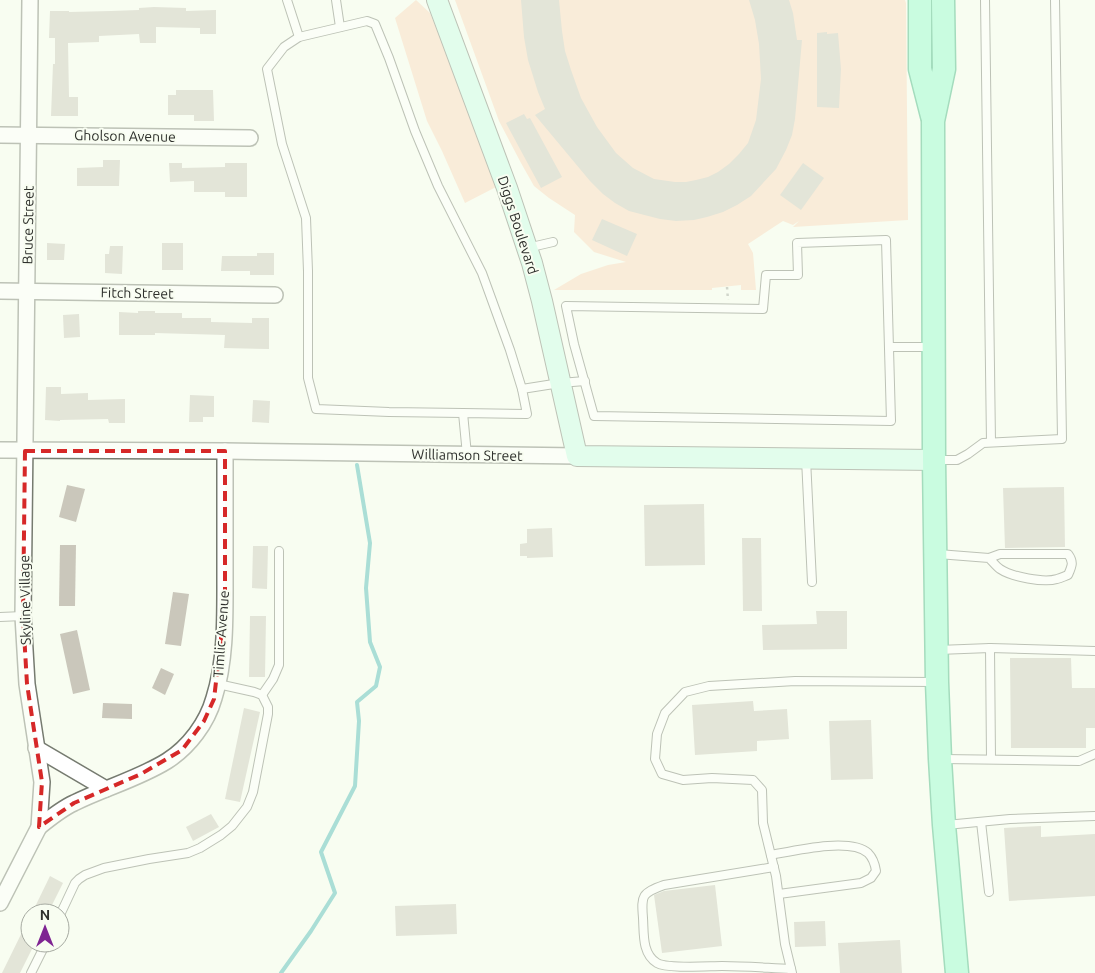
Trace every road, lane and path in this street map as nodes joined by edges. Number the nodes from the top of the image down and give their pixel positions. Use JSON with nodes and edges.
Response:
{"nodes":[{"id":1,"x":30,"y":0,"type":"edge"},
{"id":2,"x":287,"y":0,"type":"edge"},
{"id":3,"x":336,"y":0,"type":"edge"},
{"id":4,"x":437,"y":0,"type":"edge"},
{"id":5,"x":920,"y":0,"type":"edge"},
{"id":6,"x":943,"y":0,"type":"edge"},
{"id":7,"x":985,"y":0,"type":"edge"},
{"id":8,"x":1055,"y":0,"type":"edge"},
{"id":9,"x":340,"y":27,"type":"junction"},
{"id":10,"x":299,"y":36,"type":"junction"},
{"id":11,"x":934,"y":121,"type":"junction"},
{"id":12,"x":0,"y":135,"type":"edge"},
{"id":13,"x":29,"y":135,"type":"junction"},
{"id":14,"x":250,"y":138,"type":"dead end"},
{"id":15,"x":553,"y":242,"type":"dead end"},
{"id":16,"x":527,"y":248,"type":"junction"},
{"id":17,"x":0,"y":291,"type":"edge"},
{"id":18,"x":27,"y":292,"type":"junction"},
{"id":19,"x":275,"y":294,"type":"dead end"},
{"id":20,"x":889,"y":347,"type":"junction"},
{"id":21,"x":934,"y":347,"type":"junction"},
{"id":22,"x":584,"y":381,"type":"junction"},
{"id":23,"x":560,"y":383,"type":"junction"},
{"id":24,"x":522,"y":389,"type":"junction"},
{"id":25,"x":463,"y":413,"type":"junction"},
{"id":26,"x":991,"y":442,"type":"junction"},
{"id":27,"x":0,"y":450,"type":"edge"},
{"id":28,"x":25,"y":451,"type":"junction"},
{"id":29,"x":226,"y":452,"type":"junction"},
{"id":30,"x":467,"y":454,"type":"junction"},
{"id":31,"x":577,"y":456,"type":"junction"},
{"id":32,"x":806,"y":459,"type":"junction"},
{"id":33,"x":934,"y":460,"type":"junction"},
{"id":34,"x":279,"y":551,"type":"dead end"},
{"id":35,"x":936,"y":554,"type":"junction"},
{"id":36,"x":989,"y":558,"type":"junction"},
{"id":37,"x":812,"y":582,"type":"dead end"},
{"id":38,"x":0,"y":616,"type":"edge"},
{"id":39,"x":23,"y":616,"type":"junction"},
{"id":40,"x":990,"y":648,"type":"junction"},
{"id":41,"x":936,"y":650,"type":"junction"},
{"id":42,"x":1095,"y":651,"type":"edge"},
{"id":43,"x":937,"y":682,"type":"junction"},
{"id":44,"x":218,"y":684,"type":"junction"},
{"id":45,"x":262,"y":695,"type":"junction"},
{"id":46,"x":36,"y":748,"type":"junction"},
{"id":47,"x":1095,"y":754,"type":"edge"},
{"id":48,"x":940,"y":759,"type":"junction"},
{"id":49,"x":991,"y":759,"type":"junction"},
{"id":50,"x":106,"y":789,"type":"junction"},
{"id":51,"x":1095,"y":816,"type":"edge"},
{"id":52,"x":981,"y":822,"type":"junction"},
{"id":53,"x":944,"y":825,"type":"junction"},
{"id":54,"x":39,"y":827,"type":"junction"},
{"id":55,"x":771,"y":855,"type":"junction"},
{"id":56,"x":774,"y":867,"type":"junction"},
{"id":57,"x":989,"y":892,"type":"dead end"},
{"id":58,"x":779,"y":894,"type":"junction"},
{"id":59,"x":0,"y":903,"type":"edge"},
{"id":60,"x":66,"y":903,"type":"edge"},
{"id":61,"x":41,"y":953,"type":"edge"},
{"id":62,"x":791,"y":971,"type":"edge"},
{"id":63,"x":31,"y":973,"type":"edge"},
{"id":64,"x":957,"y":973,"type":"edge"}],
"edges":[{"from":1,"to":13,"type":"street","name":"Bruce Street"},
{"from":2,"to":10,"type":"lane"},
{"from":3,"to":9,"type":"lane"},
{"from":4,"to":16,"type":"street","name":"Diggs Boulevard"},
{"from":5,"to":11,"type":"main road"},
{"from":6,"to":11,"type":"main road"},
{"from":7,"to":26,"type":"lane"},
{"from":8,"to":26,"type":"lane"},
{"from":9,"to":10,"type":"lane"},
{"from":9,"to":24,"type":"lane"},
{"from":10,"to":25,"type":"lane"},
{"from":11,"to":21,"type":"main road"},
{"from":12,"to":13,"type":"street","name":"Gholson Avenue"},
{"from":13,"to":14,"type":"street","name":"Gholson Avenue"},
{"from":13,"to":18,"type":"street","name":"Bruce Street"},
{"from":15,"to":16,"type":"lane"},
{"from":16,"to":23,"type":"street","name":"Diggs Boulevard"},
{"from":17,"to":18,"type":"street","name":"Fitch Street"},
{"from":18,"to":19,"type":"street","name":"Fitch Street"},
{"from":18,"to":28,"type":"street","name":"Bruce Street"},
{"from":20,"to":21,"type":"lane"},
{"from":20,"to":22,"type":"lane"},
{"from":20,"to":22,"type":"lane"},
{"from":21,"to":33,"type":"main road"},
{"from":22,"to":23,"type":"lane"},
{"from":23,"to":24,"type":"lane"},
{"from":23,"to":31,"type":"street","name":"Diggs Boulevard"},
{"from":24,"to":25,"type":"lane"},
{"from":25,"to":30,"type":"lane"},
{"from":26,"to":33,"type":"lane"},
{"from":27,"to":28,"type":"street","name":"Williamson Street"},
{"from":28,"to":29,"type":"street","name":"Williamson Street"},
{"from":28,"to":39,"type":"street","name":"Skyline Village"},
{"from":29,"to":30,"type":"street","name":"Williamson Street"},
{"from":29,"to":44,"type":"street","name":"Timlic Avenue"},
{"from":30,"to":31,"type":"street","name":"Williamson Street"},
{"from":31,"to":32,"type":"street","name":"Williamson Street"},
{"from":32,"to":33,"type":"street","name":"Williamson Street"},
{"from":32,"to":37,"type":"lane"},
{"from":33,"to":35,"type":"main road"},
{"from":34,"to":45,"type":"lane"},
{"from":35,"to":36,"type":"lane"},
{"from":35,"to":41,"type":"main road"},
{"from":36,"to":36,"type":"lane"},
{"from":38,"to":39,"type":"lane"},
{"from":39,"to":46,"type":"street","name":"Skyline Village"},
{"from":40,"to":41,"type":"lane"},
{"from":40,"to":42,"type":"lane"},
{"from":40,"to":49,"type":"lane"},
{"from":41,"to":43,"type":"main road"},
{"from":43,"to":48,"type":"main road"},
{"from":43,"to":55,"type":"lane"},
{"from":44,"to":45,"type":"lane"},
{"from":44,"to":50,"type":"street","name":"Timlic Avenue"},
{"from":45,"to":60,"type":"lane"},
{"from":46,"to":50,"type":"street"},
{"from":46,"to":54,"type":"street","name":"Timlic Avenue"},
{"from":47,"to":49,"type":"lane"},
{"from":48,"to":49,"type":"lane"},
{"from":48,"to":53,"type":"main road"},
{"from":50,"to":54,"type":"street","name":"Timlic Avenue"},
{"from":51,"to":52,"type":"lane"},
{"from":52,"to":53,"type":"lane"},
{"from":52,"to":57,"type":"lane"},
{"from":53,"to":64,"type":"main road"},
{"from":54,"to":59,"type":"street","name":"Timlic Avenue"},
{"from":55,"to":56,"type":"lane"},
{"from":55,"to":58,"type":"lane"},
{"from":56,"to":58,"type":"lane"},
{"from":56,"to":62,"type":"lane"},
{"from":58,"to":62,"type":"lane"},
{"from":61,"to":63,"type":"lane"}]}
